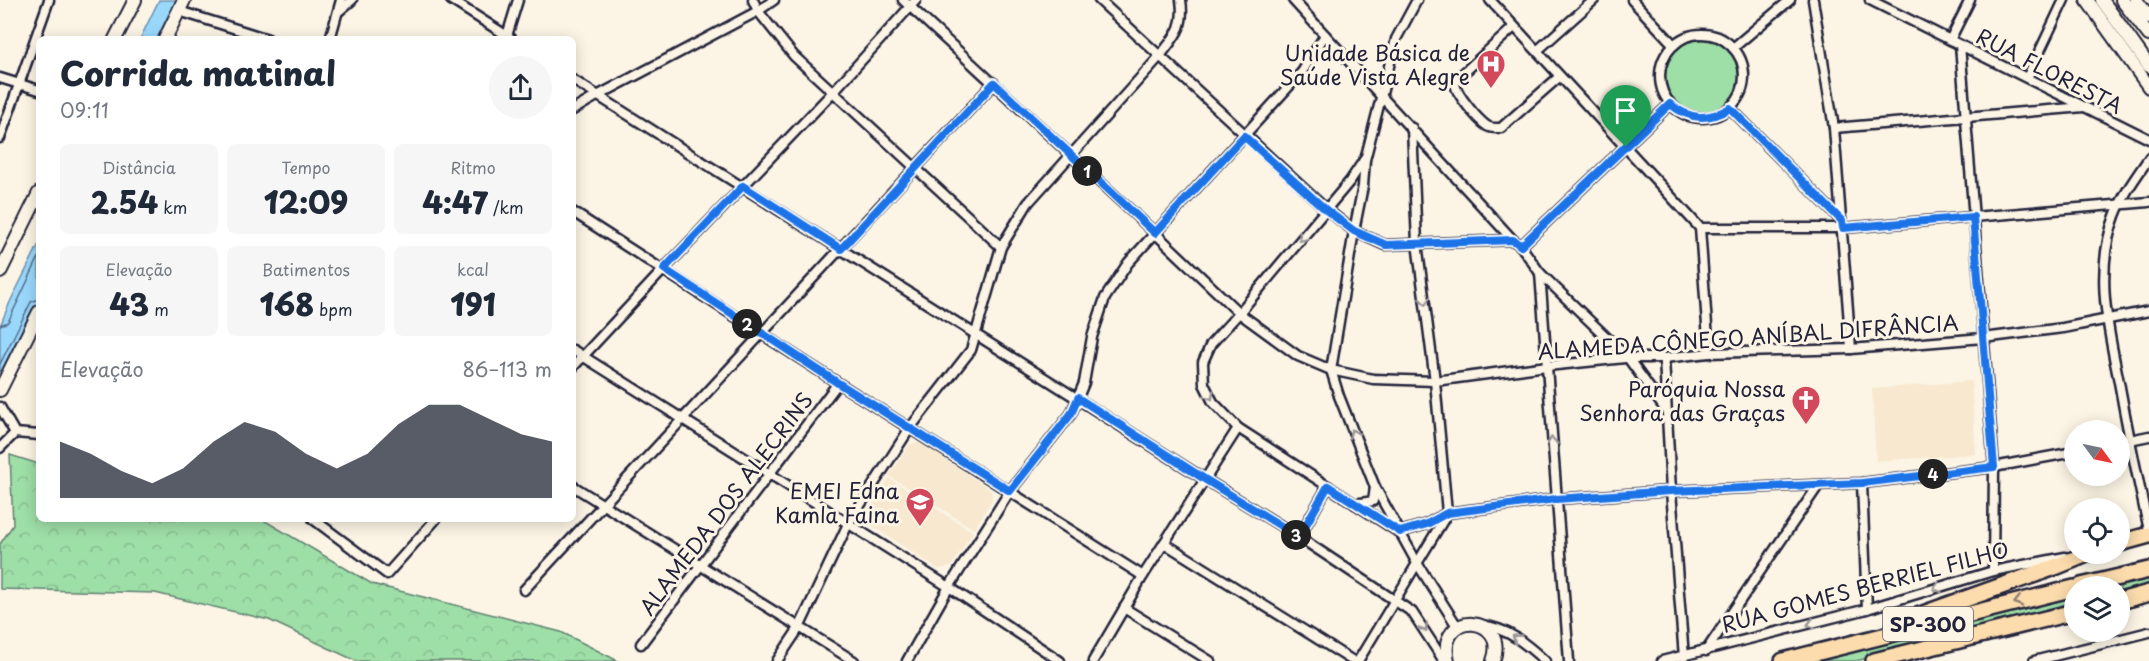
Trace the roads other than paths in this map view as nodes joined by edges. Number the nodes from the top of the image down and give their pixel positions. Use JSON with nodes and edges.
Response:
{"nodes":[{"id":1,"x":49,"y":0,"type":"edge"},
{"id":2,"x":135,"y":0,"type":"edge"},
{"id":3,"x":341,"y":0,"type":"edge"},
{"id":4,"x":352,"y":0,"type":"edge"},
{"id":5,"x":451,"y":0,"type":"edge"},
{"id":6,"x":528,"y":0,"type":"edge"},
{"id":7,"x":753,"y":0,"type":"edge"},
{"id":8,"x":774,"y":0,"type":"edge"},
{"id":9,"x":903,"y":0,"type":"edge"},
{"id":10,"x":916,"y":0,"type":"edge"},
{"id":11,"x":1099,"y":0,"type":"edge"},
{"id":12,"x":1181,"y":0,"type":"edge"},
{"id":13,"x":1293,"y":0,"type":"edge"},
{"id":14,"x":1417,"y":0,"type":"edge"},
{"id":15,"x":1490,"y":0,"type":"edge"},
{"id":16,"x":1594,"y":0,"type":"edge"},
{"id":17,"x":1632,"y":0,"type":"edge"},
{"id":18,"x":1790,"y":0,"type":"edge"},
{"id":19,"x":1813,"y":0,"type":"edge"},
{"id":20,"x":1870,"y":0,"type":"edge"},
{"id":21,"x":1970,"y":0,"type":"edge"},
{"id":22,"x":2064,"y":0,"type":"edge"},
{"id":23,"x":2087,"y":0,"type":"edge"},
{"id":24,"x":2102,"y":0,"type":"edge"},
{"id":25,"x":2122,"y":0,"type":"edge"},
{"id":26,"x":2136,"y":0,"type":"edge"},
{"id":27,"x":518,"y":3,"type":"edge"},
{"id":28,"x":182,"y":5,"type":"edge"},
{"id":29,"x":909,"y":7,"type":"junction"},
{"id":30,"x":338,"y":11,"type":"junction"},
{"id":31,"x":758,"y":11,"type":"junction"},
{"id":32,"x":2149,"y":17,"type":"edge"},
{"id":33,"x":2103,"y":21,"type":"junction"},
{"id":34,"x":1514,"y":27,"type":"junction"},
{"id":35,"x":2149,"y":35,"type":"edge"},
{"id":36,"x":37,"y":36,"type":"edge"},
{"id":37,"x":117,"y":36,"type":"edge"},
{"id":38,"x":166,"y":36,"type":"edge"},
{"id":39,"x":260,"y":36,"type":"edge"},
{"id":40,"x":331,"y":36,"type":"edge"},
{"id":41,"x":506,"y":36,"type":"edge"},
{"id":42,"x":510,"y":36,"type":"edge"},
{"id":43,"x":1325,"y":36,"type":"junction"},
{"id":44,"x":36,"y":38,"type":"edge"},
{"id":45,"x":1950,"y":40,"type":"junction"},
{"id":46,"x":2131,"y":40,"type":"junction"},
{"id":47,"x":1674,"y":45,"type":"junction"},
{"id":48,"x":1960,"y":45,"type":"junction"},
{"id":49,"x":1733,"y":48,"type":"junction"},
{"id":50,"x":1538,"y":50,"type":"junction"},
{"id":51,"x":1160,"y":56,"type":"junction"},
{"id":52,"x":2149,"y":66,"type":"edge"},
{"id":53,"x":1559,"y":77,"type":"junction"},
{"id":54,"x":0,"y":78,"type":"edge"},
{"id":55,"x":2027,"y":78,"type":"junction"},
{"id":56,"x":576,"y":82,"type":"edge"},
{"id":57,"x":994,"y":83,"type":"junction"},
{"id":58,"x":20,"y":84,"type":"junction"},
{"id":59,"x":2149,"y":87,"type":"edge"},
{"id":60,"x":36,"y":89,"type":"edge"},
{"id":61,"x":832,"y":93,"type":"junction"},
{"id":62,"x":1381,"y":95,"type":"junction"},
{"id":63,"x":597,"y":96,"type":"junction"},
{"id":64,"x":1670,"y":104,"type":"junction"},
{"id":65,"x":2085,"y":107,"type":"junction"},
{"id":66,"x":576,"y":108,"type":"edge"},
{"id":67,"x":1730,"y":108,"type":"junction"},
{"id":68,"x":1965,"y":117,"type":"junction"},
{"id":69,"x":1412,"y":128,"type":"junction"},
{"id":70,"x":1834,"y":128,"type":"junction"},
{"id":71,"x":1244,"y":136,"type":"junction"},
{"id":72,"x":0,"y":138,"type":"edge"},
{"id":73,"x":2149,"y":140,"type":"edge"},
{"id":74,"x":1626,"y":147,"type":"junction"},
{"id":75,"x":1070,"y":155,"type":"junction"},
{"id":76,"x":2149,"y":158,"type":"edge"},
{"id":77,"x":1365,"y":160,"type":"junction"},
{"id":78,"x":915,"y":169,"type":"junction"},
{"id":79,"x":1350,"y":180,"type":"junction"},
{"id":80,"x":743,"y":186,"type":"junction"},
{"id":81,"x":1363,"y":186,"type":"junction"},
{"id":82,"x":36,"y":198,"type":"edge"},
{"id":83,"x":2149,"y":202,"type":"edge"},
{"id":84,"x":2120,"y":204,"type":"junction"},
{"id":85,"x":1326,"y":210,"type":"junction"},
{"id":86,"x":576,"y":214,"type":"edge"},
{"id":87,"x":1973,"y":217,"type":"junction"},
{"id":88,"x":1842,"y":224,"type":"junction"},
{"id":89,"x":1700,"y":228,"type":"junction"},
{"id":90,"x":1354,"y":231,"type":"junction"},
{"id":91,"x":1155,"y":233,"type":"junction"},
{"id":92,"x":1418,"y":243,"type":"junction"},
{"id":93,"x":1517,"y":243,"type":"junction"},
{"id":94,"x":1001,"y":247,"type":"junction"},
{"id":95,"x":841,"y":249,"type":"junction"},
{"id":96,"x":4,"y":251,"type":"edge"},
{"id":97,"x":664,"y":269,"type":"junction"},
{"id":98,"x":0,"y":272,"type":"edge"},
{"id":99,"x":1540,"y":273,"type":"junction"},
{"id":100,"x":2149,"y":310,"type":"edge"},
{"id":101,"x":1239,"y":313,"type":"junction"},
{"id":102,"x":2107,"y":319,"type":"junction"},
{"id":103,"x":35,"y":329,"type":"edge"},
{"id":104,"x":762,"y":333,"type":"junction"},
{"id":105,"x":976,"y":334,"type":"junction"},
{"id":106,"x":1983,"y":338,"type":"junction"},
{"id":107,"x":1851,"y":349,"type":"junction"},
{"id":108,"x":576,"y":352,"type":"edge"},
{"id":109,"x":1709,"y":353,"type":"junction"},
{"id":110,"x":583,"y":357,"type":"junction"},
{"id":111,"x":1628,"y":358,"type":"junction"},
{"id":112,"x":1664,"y":358,"type":"junction"},
{"id":113,"x":576,"y":364,"type":"edge"},
{"id":114,"x":1547,"y":366,"type":"junction"},
{"id":115,"x":1331,"y":370,"type":"junction"},
{"id":116,"x":1435,"y":381,"type":"junction"},
{"id":117,"x":838,"y":383,"type":"junction"},
{"id":118,"x":0,"y":390,"type":"edge"},
{"id":119,"x":1078,"y":398,"type":"junction"},
{"id":120,"x":0,"y":407,"type":"edge"},
{"id":121,"x":1667,"y":412,"type":"junction"},
{"id":122,"x":684,"y":419,"type":"junction"},
{"id":123,"x":2125,"y":420,"type":"edge"},
{"id":124,"x":910,"y":428,"type":"junction"},
{"id":125,"x":1238,"y":428,"type":"junction"},
{"id":126,"x":15,"y":433,"type":"junction"},
{"id":127,"x":36,"y":435,"type":"edge"},
{"id":128,"x":2149,"y":436,"type":"edge"},
{"id":129,"x":2130,"y":440,"type":"edge"},
{"id":130,"x":2130,"y":444,"type":"edge"},
{"id":131,"x":0,"y":448,"type":"edge"},
{"id":132,"x":2064,"y":454,"type":"edge"},
{"id":133,"x":1994,"y":467,"type":"junction"},
{"id":134,"x":769,"y":473,"type":"junction"},
{"id":135,"x":1206,"y":480,"type":"junction"},
{"id":136,"x":1862,"y":483,"type":"junction"},
{"id":137,"x":1328,"y":486,"type":"junction"},
{"id":138,"x":1818,"y":486,"type":"junction"},
{"id":139,"x":1375,"y":487,"type":"junction"},
{"id":140,"x":576,"y":488,"type":"edge"},
{"id":141,"x":1010,"y":491,"type":"junction"},
{"id":142,"x":1671,"y":491,"type":"junction"},
{"id":143,"x":1556,"y":499,"type":"junction"},
{"id":144,"x":603,"y":504,"type":"junction"},
{"id":145,"x":1355,"y":504,"type":"junction"},
{"id":146,"x":1447,"y":513,"type":"junction"},
{"id":147,"x":317,"y":522,"type":"edge"},
{"id":148,"x":433,"y":522,"type":"edge"},
{"id":149,"x":848,"y":524,"type":"junction"},
{"id":150,"x":2149,"y":530,"type":"edge"},
{"id":151,"x":1400,"y":532,"type":"junction"},
{"id":152,"x":2149,"y":535,"type":"edge"},
{"id":153,"x":1299,"y":537,"type":"junction"},
{"id":154,"x":2130,"y":540,"type":"edge"},
{"id":155,"x":1164,"y":543,"type":"junction"},
{"id":156,"x":2064,"y":557,"type":"edge"},
{"id":157,"x":1417,"y":563,"type":"junction"},
{"id":158,"x":2064,"y":563,"type":"edge"},
{"id":159,"x":700,"y":566,"type":"junction"},
{"id":160,"x":2149,"y":570,"type":"edge"},
{"id":161,"x":1993,"y":571,"type":"junction"},
{"id":162,"x":1143,"y":576,"type":"junction"},
{"id":163,"x":2124,"y":576,"type":"edge"},
{"id":164,"x":949,"y":586,"type":"junction"},
{"id":165,"x":524,"y":590,"type":"dead end"},
{"id":166,"x":2064,"y":591,"type":"edge"},
{"id":167,"x":2149,"y":593,"type":"edge"},
{"id":168,"x":2130,"y":600,"type":"edge"},
{"id":169,"x":1395,"y":601,"type":"junction"},
{"id":170,"x":2149,"y":601,"type":"edge"},
{"id":171,"x":2130,"y":602,"type":"edge"},
{"id":172,"x":1124,"y":608,"type":"junction"},
{"id":173,"x":1867,"y":609,"type":"junction"},
{"id":174,"x":2064,"y":614,"type":"edge"},
{"id":175,"x":1481,"y":625,"type":"junction"},
{"id":176,"x":1457,"y":626,"type":"junction"},
{"id":177,"x":799,"y":628,"type":"junction"},
{"id":178,"x":2149,"y":632,"type":"edge"},
{"id":179,"x":1870,"y":640,"type":"junction"},
{"id":180,"x":641,"y":644,"type":"dead end"},
{"id":181,"x":1706,"y":651,"type":"junction"},
{"id":182,"x":1683,"y":657,"type":"junction"},
{"id":183,"x":777,"y":661,"type":"edge"},
{"id":184,"x":854,"y":661,"type":"edge"},
{"id":185,"x":907,"y":661,"type":"edge"},
{"id":186,"x":1060,"y":661,"type":"edge"},
{"id":187,"x":1093,"y":661,"type":"edge"},
{"id":188,"x":1210,"y":661,"type":"edge"},
{"id":189,"x":1353,"y":661,"type":"edge"},
{"id":190,"x":1358,"y":661,"type":"edge"},
{"id":191,"x":1446,"y":661,"type":"edge"},
{"id":192,"x":1493,"y":661,"type":"edge"},
{"id":193,"x":1545,"y":661,"type":"edge"},
{"id":194,"x":1569,"y":661,"type":"edge"},
{"id":195,"x":1662,"y":661,"type":"edge"},
{"id":196,"x":1783,"y":661,"type":"edge"},
{"id":197,"x":1874,"y":661,"type":"edge"},
{"id":198,"x":2034,"y":661,"type":"edge"}],
"edges":[{"from":1,"to":36,"type":"street"},
{"from":2,"to":37,"type":"main road"},
{"from":3,"to":30,"type":"street"},
{"from":4,"to":30,"type":"street"},
{"from":5,"to":41,"type":"street"},
{"from":6,"to":27,"type":"street"},
{"from":7,"to":31,"type":"street"},
{"from":8,"to":31,"type":"street"},
{"from":9,"to":29,"type":"street","name":"ALAMEDA CÔNEGO ANÍBAL DIFRÂNCIA"},
{"from":10,"to":29,"type":"street"},
{"from":11,"to":51,"type":"street"},
{"from":12,"to":51,"type":"street"},
{"from":13,"to":43,"type":"street"},
{"from":14,"to":62,"type":"street"},
{"from":15,"to":34,"type":"street"},
{"from":16,"to":50,"type":"street"},
{"from":17,"to":47,"type":"street"},
{"from":18,"to":49,"type":"street"},
{"from":19,"to":70,"type":"street"},
{"from":20,"to":45,"type":"street","name":"RUA FLORESTA"},
{"from":21,"to":45,"type":"street"},
{"from":22,"to":55,"type":"street"},
{"from":23,"to":33,"type":"main road"},
{"from":24,"to":46,"type":"main road"},
{"from":25,"to":35,"type":"main road"},
{"from":26,"to":32,"type":"main road"},
{"from":27,"to":42,"type":"street"},
{"from":28,"to":38,"type":"main road"},
{"from":28,"to":39,"type":"street"},
{"from":29,"to":57,"type":"street","name":"ALAMEDA CÔNEGO ANÍBAL DIFRÂNCIA"},
{"from":29,"to":61,"type":"street"},
{"from":30,"to":40,"type":"street"},
{"from":31,"to":61,"type":"street"},
{"from":31,"to":63,"type":"street"},
{"from":33,"to":46,"type":"main road"},
{"from":33,"to":59,"type":"main road"},
{"from":34,"to":50,"type":"street"},
{"from":34,"to":53,"type":"street"},
{"from":43,"to":62,"type":"street"},
{"from":43,"to":71,"type":"street"},
{"from":44,"to":58,"type":"street"},
{"from":45,"to":48,"type":"street","name":"RUA FLORESTA"},
{"from":46,"to":52,"type":"main road"},
{"from":47,"to":49,"type":"street"},
{"from":47,"to":64,"type":"street"},
{"from":48,"to":55,"type":"street","name":"RUA FLORESTA"},
{"from":48,"to":68,"type":"street"},
{"from":49,"to":67,"type":"street"},
{"from":50,"to":53,"type":"street"},
{"from":51,"to":71,"type":"street"},
{"from":51,"to":75,"type":"street"},
{"from":53,"to":74,"type":"street"},
{"from":54,"to":58,"type":"street"},
{"from":55,"to":65,"type":"street","name":"RUA FLORESTA"},
{"from":56,"to":63,"type":"street"},
{"from":57,"to":75,"type":"street","name":"ALAMEDA CÔNEGO ANÍBAL DIFRÂNCIA"},
{"from":57,"to":78,"type":"street"},
{"from":58,"to":60,"type":"street"},
{"from":58,"to":72,"type":"street"},
{"from":61,"to":78,"type":"street"},
{"from":61,"to":80,"type":"street"},
{"from":62,"to":69,"type":"street"},
{"from":62,"to":77,"type":"street"},
{"from":63,"to":66,"type":"street"},
{"from":63,"to":80,"type":"street"},
{"from":64,"to":67,"type":"street"},
{"from":64,"to":74,"type":"street"},
{"from":65,"to":68,"type":"street"},
{"from":65,"to":73,"type":"street","name":"RUA FLORESTA"},
{"from":67,"to":88,"type":"street"},
{"from":68,"to":70,"type":"street"},
{"from":68,"to":87,"type":"street"},
{"from":69,"to":92,"type":"street"},
{"from":69,"to":93,"type":"street"},
{"from":70,"to":88,"type":"street"},
{"from":71,"to":85,"type":"street"},
{"from":71,"to":91,"type":"street"},
{"from":74,"to":89,"type":"street"},
{"from":74,"to":93,"type":"street"},
{"from":75,"to":91,"type":"street","name":"ALAMEDA CÔNEGO ANÍBAL DIFRÂNCIA"},
{"from":75,"to":94,"type":"street"},
{"from":76,"to":84,"type":"street"},
{"from":77,"to":79,"type":"street"},
{"from":77,"to":81,"type":"street"},
{"from":78,"to":94,"type":"street"},
{"from":78,"to":95,"type":"street"},
{"from":79,"to":81,"type":"street"},
{"from":79,"to":85,"type":"street"},
{"from":80,"to":95,"type":"street"},
{"from":80,"to":97,"type":"street"},
{"from":81,"to":90,"type":"street"},
{"from":82,"to":96,"type":"main road"},
{"from":83,"to":84,"type":"street"},
{"from":84,"to":87,"type":"street"},
{"from":84,"to":102,"type":"street"},
{"from":85,"to":90,"type":"street"},
{"from":85,"to":101,"type":"street","one_way":true},
{"from":86,"to":97,"type":"street"},
{"from":87,"to":88,"type":"street"},
{"from":87,"to":106,"type":"street"},
{"from":88,"to":89,"type":"street"},
{"from":88,"to":107,"type":"street"},
{"from":89,"to":109,"type":"street"},
{"from":90,"to":92,"type":"street"},
{"from":90,"to":115,"type":"street"},
{"from":91,"to":101,"type":"street","name":"ALAMEDA CÔNEGO ANÍBAL DIFRÂNCIA"},
{"from":91,"to":119,"type":"street"},
{"from":92,"to":93,"type":"street"},
{"from":92,"to":116,"type":"street","one_way":true},
{"from":93,"to":99,"type":"street"},
{"from":94,"to":105,"type":"street"},
{"from":95,"to":104,"type":"street"},
{"from":95,"to":105,"type":"street"},
{"from":96,"to":98,"type":"main road"},
{"from":97,"to":104,"type":"street"},
{"from":97,"to":110,"type":"street"},
{"from":99,"to":111,"type":"street"},
{"from":99,"to":114,"type":"street"},
{"from":100,"to":102,"type":"street","name":"ALAMEDA CÔNEGO ANÍBAL DIFRÂNCIA"},
{"from":101,"to":115,"type":"street","name":"ALAMEDA CÔNEGO ANÍBAL DIFRÂNCIA"},
{"from":101,"to":125,"type":"street","one_way":true},
{"from":102,"to":106,"type":"street","name":"ALAMEDA CÔNEGO ANÍBAL DIFRÂNCIA"},
{"from":102,"to":123,"type":"street"},
{"from":103,"to":118,"type":"main road"},
{"from":104,"to":117,"type":"street"},
{"from":104,"to":122,"type":"street"},
{"from":105,"to":119,"type":"street"},
{"from":105,"to":124,"type":"street"},
{"from":106,"to":107,"type":"street","name":"ALAMEDA CÔNEGO ANÍBAL DIFRÂNCIA"},
{"from":106,"to":133,"type":"street"},
{"from":107,"to":109,"type":"street","name":"ALAMEDA CÔNEGO ANÍBAL DIFRÂNCIA"},
{"from":108,"to":110,"type":"street"},
{"from":109,"to":112,"type":"street","name":"ALAMEDA CÔNEGO ANÍBAL DIFRÂNCIA"},
{"from":110,"to":113,"type":"street"},
{"from":110,"to":122,"type":"street"},
{"from":111,"to":112,"type":"street","name":"ALAMEDA CÔNEGO ANÍBAL DIFRÂNCIA"},
{"from":111,"to":114,"type":"street","name":"ALAMEDA CÔNEGO ANÍBAL DIFRÂNCIA"},
{"from":111,"to":121,"type":"street"},
{"from":112,"to":121,"type":"street"},
{"from":114,"to":116,"type":"street","name":"ALAMEDA CÔNEGO ANÍBAL DIFRÂNCIA"},
{"from":143,"to":114,"type":"street","one_way":true},
{"from":115,"to":116,"type":"street","name":"ALAMEDA CÔNEGO ANÍBAL DIFRÂNCIA"},
{"from":139,"to":115,"type":"street","one_way":true},
{"from":116,"to":146,"type":"street"},
{"from":117,"to":124,"type":"street"},
{"from":117,"to":134,"type":"street","name":"ALAMEDA DOS ALECRINS"},
{"from":119,"to":135,"type":"street"},
{"from":119,"to":141,"type":"street"},
{"from":120,"to":126,"type":"street"},
{"from":121,"to":142,"type":"street"},
{"from":122,"to":134,"type":"street"},
{"from":122,"to":144,"type":"street"},
{"from":124,"to":141,"type":"street"},
{"from":124,"to":149,"type":"street"},
{"from":125,"to":135,"type":"street"},
{"from":125,"to":137,"type":"street"},
{"from":126,"to":127,"type":"street"},
{"from":126,"to":131,"type":"street"},
{"from":128,"to":129,"type":"street"},
{"from":130,"to":150,"type":"street"},
{"from":132,"to":133,"type":"street"},
{"from":133,"to":136,"type":"street"},
{"from":133,"to":161,"type":"street"},
{"from":134,"to":149,"type":"street"},
{"from":134,"to":159,"type":"street","name":"ALAMEDA DOS ALECRINS"},
{"from":135,"to":153,"type":"street"},
{"from":135,"to":155,"type":"street"},
{"from":136,"to":138,"type":"street"},
{"from":136,"to":173,"type":"street"},
{"from":137,"to":145,"type":"street"},
{"from":137,"to":153,"type":"street"},
{"from":138,"to":142,"type":"street"},
{"from":138,"to":181,"type":"street"},
{"from":139,"to":145,"type":"street"},
{"from":139,"to":151,"type":"street"},
{"from":140,"to":144,"type":"street"},
{"from":141,"to":162,"type":"street"},
{"from":141,"to":164,"type":"street"},
{"from":142,"to":143,"type":"street"},
{"from":142,"to":182,"type":"street"},
{"from":143,"to":146,"type":"street"},
{"from":143,"to":194,"type":"street"},
{"from":144,"to":159,"type":"street"},
{"from":144,"to":165,"type":"street"},
{"from":145,"to":151,"type":"street"},
{"from":146,"to":151,"type":"street"},
{"from":146,"to":157,"type":"street"},
{"from":147,"to":148,"type":"street"},
{"from":149,"to":164,"type":"street"},
{"from":149,"to":177,"type":"street"},
{"from":151,"to":157,"type":"street"},
{"from":152,"to":154,"type":"highway"},
{"from":153,"to":169,"type":"street"},
{"from":155,"to":162,"type":"street"},
{"from":155,"to":189,"type":"street"},
{"from":156,"to":161,"type":"street","name":"RUA GOMES BERRIEL FILHO"},
{"from":157,"to":169,"type":"street"},
{"from":157,"to":176,"type":"street"},
{"from":158,"to":179,"type":"highway"},
{"from":159,"to":177,"type":"street"},
{"from":159,"to":180,"type":"street","name":"ALAMEDA DOS ALECRINS"},
{"from":160,"to":163,"type":"highway"},
{"from":161,"to":173,"type":"street","name":"RUA GOMES BERRIEL FILHO","one_way":true},
{"from":162,"to":172,"type":"street"},
{"from":164,"to":185,"type":"street"},
{"from":164,"to":186,"type":"street"},
{"from":166,"to":179,"type":"highway","number":"SP-300","one_way":true},
{"from":167,"to":168,"type":"highway"},
{"from":169,"to":190,"type":"street"},
{"from":169,"to":191,"type":"street","one_way":true},
{"from":170,"to":171,"type":"highway"},
{"from":172,"to":187,"type":"street"},
{"from":172,"to":188,"type":"street"},
{"from":173,"to":181,"type":"street","name":"RUA GOMES BERRIEL FILHO","one_way":true},
{"from":174,"to":197,"type":"highway","number":"SP-300"},
{"from":175,"to":176,"type":"main road"},
{"from":175,"to":192,"type":"main road"},
{"from":193,"to":175,"type":"street","one_way":true},
{"from":176,"to":191,"type":"main road"},
{"from":177,"to":183,"type":"street"},
{"from":177,"to":184,"type":"street"},
{"from":178,"to":198,"type":"street"},
{"from":179,"to":196,"type":"highway","number":"SP-300"},
{"from":181,"to":182,"type":"street","name":"RUA GOMES BERRIEL FILHO"},
{"from":182,"to":195,"type":"street","name":"RUA GOMES BERRIEL FILHO"}]}
